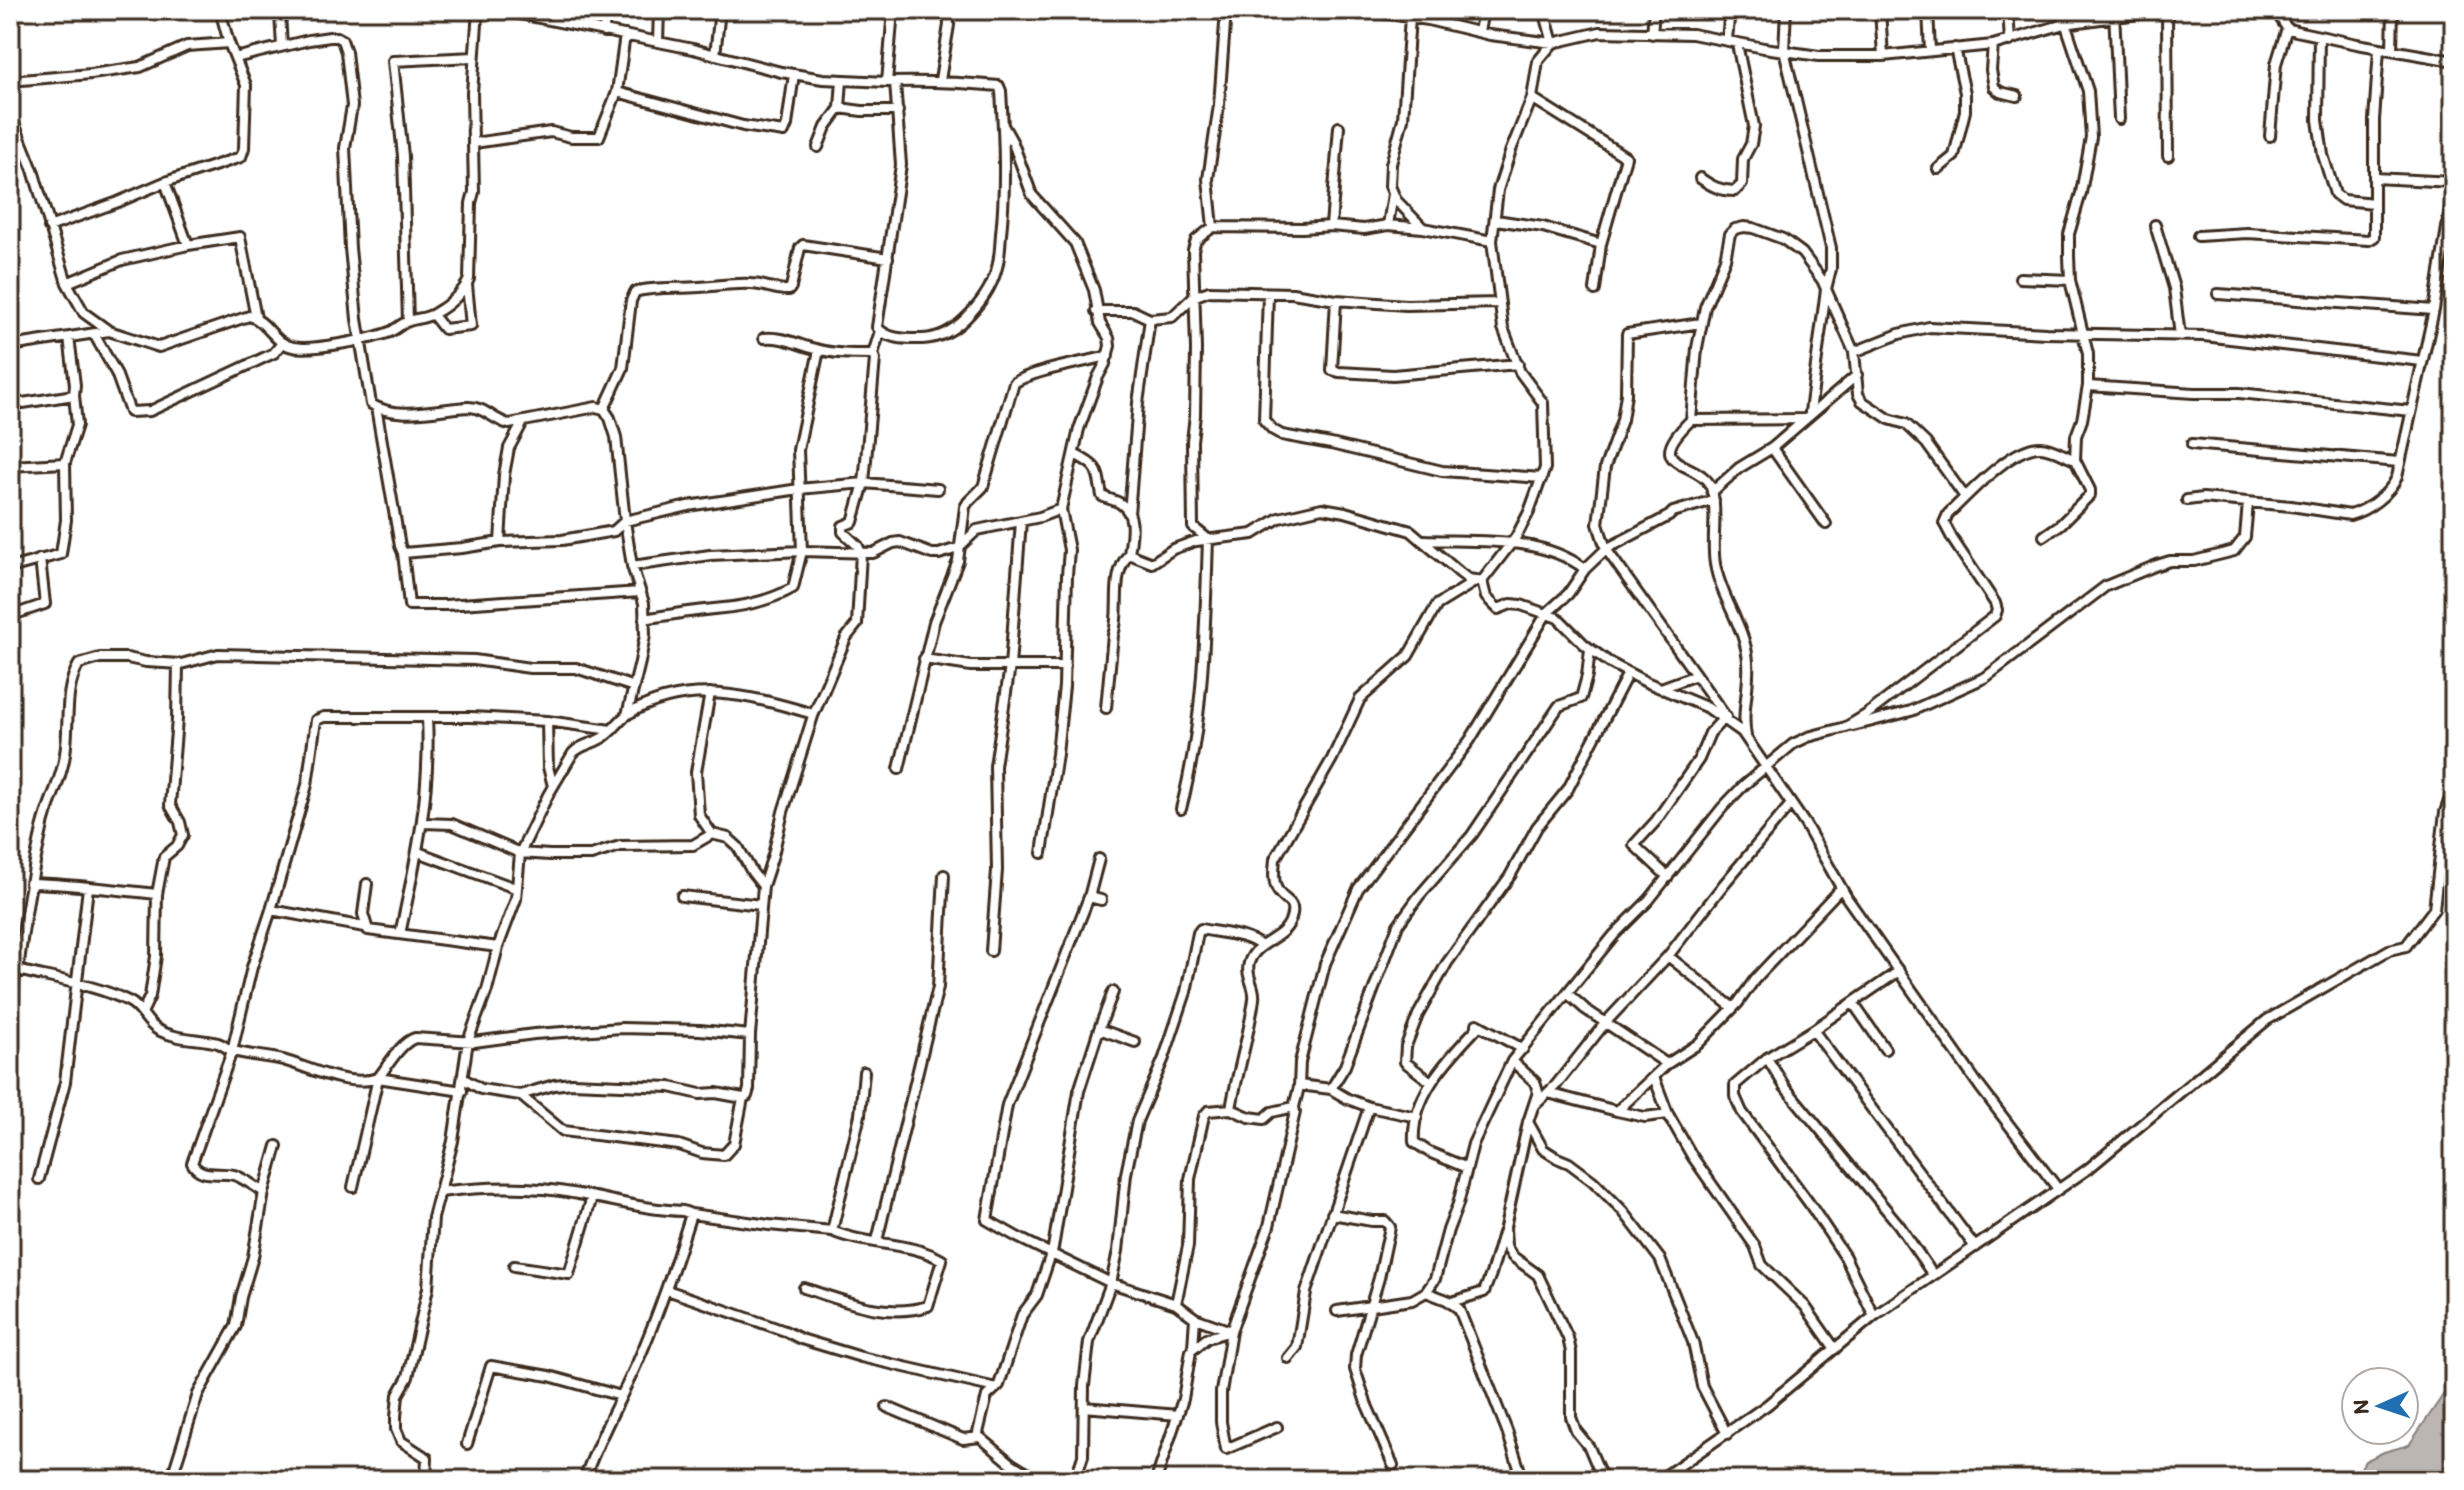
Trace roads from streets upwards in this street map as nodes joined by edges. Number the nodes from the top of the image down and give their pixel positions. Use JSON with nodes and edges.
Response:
{"nodes":[{"id":1,"x":220,"y":10,"type":"edge"},
{"id":2,"x":281,"y":10,"type":"edge"},
{"id":3,"x":478,"y":10,"type":"edge"},
{"id":4,"x":500,"y":10,"type":"edge"},
{"id":5,"x":605,"y":10,"type":"edge"},
{"id":6,"x":659,"y":10,"type":"edge"},
{"id":7,"x":720,"y":10,"type":"edge"},
{"id":8,"x":893,"y":10,"type":"edge"},
{"id":9,"x":948,"y":10,"type":"edge"},
{"id":10,"x":1226,"y":10,"type":"edge"},
{"id":11,"x":1364,"y":10,"type":"edge"},
{"id":12,"x":1483,"y":10,"type":"edge"},
{"id":13,"x":1544,"y":10,"type":"edge"},
{"id":14,"x":1654,"y":10,"type":"edge"},
{"id":15,"x":1730,"y":10,"type":"edge"},
{"id":16,"x":1786,"y":10,"type":"edge"},
{"id":17,"x":1880,"y":10,"type":"edge"},
{"id":18,"x":1928,"y":10,"type":"edge"},
{"id":19,"x":2008,"y":10,"type":"edge"},
{"id":20,"x":2061,"y":10,"type":"edge"},
{"id":21,"x":2167,"y":10,"type":"edge"},
{"id":22,"x":2275,"y":10,"type":"edge"},
{"id":23,"x":2393,"y":10,"type":"edge"},
{"id":24,"x":519,"y":12,"type":"edge"},
{"id":25,"x":2114,"y":13,"type":"edge"},
{"id":26,"x":1410,"y":17,"type":"junction"},
{"id":27,"x":2064,"y":24,"type":"junction"},
{"id":28,"x":2287,"y":28,"type":"junction"},
{"id":29,"x":604,"y":32,"type":"junction"},
{"id":30,"x":1479,"y":32,"type":"junction"},
{"id":31,"x":1652,"y":34,"type":"junction"},
{"id":32,"x":625,"y":35,"type":"junction"},
{"id":33,"x":2319,"y":36,"type":"junction"},
{"id":34,"x":1727,"y":39,"type":"junction"},
{"id":35,"x":2010,"y":41,"type":"junction"},
{"id":36,"x":658,"y":42,"type":"junction"},
{"id":37,"x":229,"y":43,"type":"junction"},
{"id":38,"x":1553,"y":43,"type":"junction"},
{"id":39,"x":1737,"y":44,"type":"junction"},
{"id":40,"x":1993,"y":45,"type":"junction"},
{"id":41,"x":282,"y":46,"type":"junction"},
{"id":42,"x":1955,"y":48,"type":"junction"},
{"id":43,"x":2379,"y":49,"type":"junction"},
{"id":44,"x":1784,"y":50,"type":"junction"},
{"id":45,"x":2392,"y":50,"type":"junction"},
{"id":46,"x":1930,"y":51,"type":"junction"},
{"id":47,"x":715,"y":55,"type":"junction"},
{"id":48,"x":1883,"y":56,"type":"junction"},
{"id":49,"x":474,"y":57,"type":"junction"},
{"id":50,"x":235,"y":58,"type":"junction"},
{"id":51,"x":2454,"y":61,"type":"edge"},
{"id":52,"x":794,"y":74,"type":"junction"},
{"id":53,"x":842,"y":80,"type":"junction"},
{"id":54,"x":940,"y":80,"type":"junction"},
{"id":55,"x":10,"y":81,"type":"edge"},
{"id":56,"x":891,"y":82,"type":"junction"},
{"id":57,"x":617,"y":92,"type":"junction"},
{"id":58,"x":2017,"y":96,"type":"dead end"},
{"id":59,"x":1532,"y":98,"type":"junction"},
{"id":60,"x":840,"y":108,"type":"junction"},
{"id":61,"x":898,"y":111,"type":"junction"},
{"id":62,"x":10,"y":113,"type":"edge"},
{"id":63,"x":2119,"y":119,"type":"dead end"},
{"id":64,"x":1003,"y":126,"type":"junction"},
{"id":65,"x":1339,"y":127,"type":"dead end"},
{"id":66,"x":2270,"y":136,"type":"dead end"},
{"id":67,"x":474,"y":143,"type":"junction"},
{"id":68,"x":818,"y":147,"type":"dead end"},
{"id":69,"x":2168,"y":156,"type":"dead end"},
{"id":70,"x":1938,"y":169,"type":"dead end"},
{"id":71,"x":1700,"y":178,"type":"dead end"},
{"id":72,"x":2374,"y":178,"type":"junction"},
{"id":73,"x":165,"y":182,"type":"junction"},
{"id":74,"x":2454,"y":182,"type":"edge"},
{"id":75,"x":1393,"y":194,"type":"junction"},
{"id":76,"x":2374,"y":203,"type":"junction"},
{"id":77,"x":1496,"y":220,"type":"junction"},
{"id":78,"x":1388,"y":225,"type":"junction"},
{"id":79,"x":2155,"y":225,"type":"dead end"},
{"id":80,"x":1331,"y":226,"type":"junction"},
{"id":81,"x":49,"y":227,"type":"junction"},
{"id":82,"x":1213,"y":227,"type":"junction"},
{"id":83,"x":1423,"y":228,"type":"junction"},
{"id":84,"x":2198,"y":236,"type":"dead end"},
{"id":85,"x":1492,"y":241,"type":"junction"},
{"id":86,"x":1601,"y":244,"type":"junction"},
{"id":87,"x":188,"y":245,"type":"junction"},
{"id":88,"x":888,"y":258,"type":"junction"},
{"id":89,"x":2020,"y":278,"type":"dead end"},
{"id":90,"x":2070,"y":280,"type":"junction"},
{"id":91,"x":67,"y":283,"type":"junction"},
{"id":92,"x":467,"y":284,"type":"junction"},
{"id":93,"x":1826,"y":289,"type":"junction"},
{"id":94,"x":1595,"y":290,"type":"dead end"},
{"id":95,"x":1268,"y":293,"type":"junction"},
{"id":96,"x":2218,"y":294,"type":"dead end"},
{"id":97,"x":1193,"y":297,"type":"junction"},
{"id":98,"x":1336,"y":300,"type":"junction"},
{"id":99,"x":1499,"y":303,"type":"junction"},
{"id":100,"x":2434,"y":310,"type":"junction"},
{"id":101,"x":1096,"y":311,"type":"junction"},
{"id":102,"x":433,"y":315,"type":"junction"},
{"id":103,"x":256,"y":318,"type":"junction"},
{"id":104,"x":1150,"y":319,"type":"junction"},
{"id":105,"x":408,"y":321,"type":"junction"},
{"id":106,"x":1701,"y":323,"type":"junction"},
{"id":107,"x":109,"y":331,"type":"junction"},
{"id":108,"x":880,"y":331,"type":"junction"},
{"id":109,"x":2085,"y":333,"type":"junction"},
{"id":110,"x":94,"y":334,"type":"junction"},
{"id":111,"x":2180,"y":336,"type":"junction"},
{"id":112,"x":69,"y":337,"type":"junction"},
{"id":113,"x":764,"y":338,"type":"dead end"},
{"id":114,"x":360,"y":339,"type":"junction"},
{"id":115,"x":282,"y":343,"type":"junction"},
{"id":116,"x":10,"y":346,"type":"edge"},
{"id":117,"x":819,"y":350,"type":"junction"},
{"id":118,"x":1854,"y":352,"type":"junction"},
{"id":119,"x":870,"y":354,"type":"dead end"},
{"id":120,"x":1108,"y":356,"type":"junction"},
{"id":121,"x":2422,"y":361,"type":"junction"},
{"id":122,"x":1518,"y":364,"type":"junction"},
{"id":123,"x":1857,"y":375,"type":"junction"},
{"id":124,"x":2088,"y":386,"type":"junction"},
{"id":125,"x":74,"y":395,"type":"junction"},
{"id":126,"x":10,"y":405,"type":"edge"},
{"id":127,"x":376,"y":407,"type":"junction"},
{"id":128,"x":604,"y":409,"type":"junction"},
{"id":129,"x":2411,"y":411,"type":"junction"},
{"id":130,"x":1807,"y":416,"type":"junction"},
{"id":131,"x":1691,"y":420,"type":"junction"},
{"id":132,"x":523,"y":422,"type":"junction"},
{"id":133,"x":2192,"y":444,"type":"dead end"},
{"id":134,"x":1772,"y":448,"type":"junction"},
{"id":135,"x":1074,"y":454,"type":"junction"},
{"id":136,"x":2075,"y":460,"type":"junction"},
{"id":137,"x":2399,"y":462,"type":"junction"},
{"id":138,"x":65,"y":463,"type":"junction"},
{"id":139,"x":10,"y":466,"type":"edge"},
{"id":140,"x":1542,"y":478,"type":"junction"},
{"id":141,"x":864,"y":483,"type":"junction"},
{"id":142,"x":799,"y":489,"type":"junction"},
{"id":143,"x":938,"y":489,"type":"dead end"},
{"id":144,"x":1713,"y":496,"type":"junction"},
{"id":145,"x":1965,"y":497,"type":"junction"},
{"id":146,"x":2187,"y":500,"type":"dead end"},
{"id":147,"x":2248,"y":503,"type":"junction"},
{"id":148,"x":1061,"y":509,"type":"junction"},
{"id":149,"x":1129,"y":514,"type":"junction"},
{"id":150,"x":625,"y":521,"type":"junction"},
{"id":151,"x":1021,"y":521,"type":"junction"},
{"id":152,"x":1826,"y":524,"type":"dead end"},
{"id":153,"x":2044,"y":536,"type":"dead end"},
{"id":154,"x":1208,"y":539,"type":"junction"},
{"id":155,"x":1423,"y":540,"type":"junction"},
{"id":156,"x":500,"y":542,"type":"junction"},
{"id":157,"x":1511,"y":543,"type":"junction"},
{"id":158,"x":961,"y":544,"type":"junction"},
{"id":159,"x":1606,"y":549,"type":"junction"},
{"id":160,"x":802,"y":551,"type":"junction"},
{"id":161,"x":403,"y":553,"type":"junction"},
{"id":162,"x":861,"y":553,"type":"junction"},
{"id":163,"x":1129,"y":554,"type":"junction"},
{"id":164,"x":40,"y":559,"type":"junction"},
{"id":165,"x":632,"y":566,"type":"junction"},
{"id":166,"x":10,"y":568,"type":"edge"},
{"id":167,"x":1585,"y":569,"type":"junction"},
{"id":168,"x":1479,"y":581,"type":"junction"},
{"id":169,"x":640,"y":592,"type":"junction"},
{"id":170,"x":1547,"y":613,"type":"junction"},
{"id":171,"x":10,"y":616,"type":"edge"},
{"id":172,"x":644,"y":619,"type":"junction"},
{"id":173,"x":1590,"y":649,"type":"junction"},
{"id":174,"x":924,"y":659,"type":"junction"},
{"id":175,"x":178,"y":664,"type":"junction"},
{"id":176,"x":1010,"y":666,"type":"junction"},
{"id":177,"x":1065,"y":666,"type":"junction"},
{"id":178,"x":1628,"y":673,"type":"junction"},
{"id":179,"x":1696,"y":675,"type":"junction"},
{"id":180,"x":634,"y":687,"type":"junction"},
{"id":181,"x":1661,"y":688,"type":"junction"},
{"id":182,"x":710,"y":693,"type":"junction"},
{"id":183,"x":1106,"y":708,"type":"dead end"},
{"id":184,"x":627,"y":715,"type":"junction"},
{"id":185,"x":813,"y":716,"type":"junction"},
{"id":186,"x":427,"y":718,"type":"junction"},
{"id":187,"x":547,"y":721,"type":"junction"},
{"id":188,"x":1727,"y":722,"type":"junction"},
{"id":189,"x":1846,"y":727,"type":"junction"},
{"id":190,"x":611,"y":730,"type":"junction"},
{"id":191,"x":1746,"y":736,"type":"junction"},
{"id":192,"x":1765,"y":767,"type":"junction"},
{"id":193,"x":899,"y":769,"type":"dead end"},
{"id":194,"x":553,"y":786,"type":"junction"},
{"id":195,"x":2454,"y":787,"type":"edge"},
{"id":196,"x":1791,"y":804,"type":"junction"},
{"id":197,"x":1181,"y":809,"type":"dead end"},
{"id":198,"x":423,"y":823,"type":"junction"},
{"id":199,"x":712,"y":834,"type":"junction"},
{"id":200,"x":418,"y":852,"type":"junction"},
{"id":201,"x":520,"y":853,"type":"junction"},
{"id":202,"x":1042,"y":853,"type":"dead end"},
{"id":203,"x":1099,"y":859,"type":"dead end"},
{"id":204,"x":944,"y":875,"type":"dead end"},
{"id":205,"x":1668,"y":877,"type":"junction"},
{"id":206,"x":30,"y":883,"type":"junction"},
{"id":207,"x":367,"y":884,"type":"dead end"},
{"id":208,"x":763,"y":886,"type":"junction"},
{"id":209,"x":88,"y":888,"type":"junction"},
{"id":210,"x":515,"y":888,"type":"junction"},
{"id":211,"x":1841,"y":888,"type":"junction"},
{"id":212,"x":157,"y":894,"type":"junction"},
{"id":213,"x":682,"y":896,"type":"dead end"},
{"id":214,"x":1089,"y":897,"type":"junction"},
{"id":215,"x":1101,"y":900,"type":"dead end"},
{"id":216,"x":761,"y":905,"type":"junction"},
{"id":217,"x":271,"y":910,"type":"junction"},
{"id":218,"x":365,"y":927,"type":"junction"},
{"id":219,"x":400,"y":934,"type":"junction"},
{"id":220,"x":1261,"y":946,"type":"junction"},
{"id":221,"x":498,"y":947,"type":"junction"},
{"id":222,"x":991,"y":951,"type":"dead end"},
{"id":223,"x":1668,"y":956,"type":"junction"},
{"id":224,"x":14,"y":969,"type":"edge"},
{"id":225,"x":1899,"y":971,"type":"junction"},
{"id":226,"x":76,"y":984,"type":"junction"},
{"id":227,"x":1113,"y":992,"type":"dead end"},
{"id":228,"x":1567,"y":993,"type":"junction"},
{"id":229,"x":1853,"y":1003,"type":"junction"},
{"id":230,"x":1732,"y":1007,"type":"junction"},
{"id":231,"x":142,"y":1013,"type":"junction"},
{"id":232,"x":1606,"y":1022,"type":"junction"},
{"id":233,"x":1099,"y":1029,"type":"junction"},
{"id":234,"x":1813,"y":1030,"type":"junction"},
{"id":235,"x":750,"y":1035,"type":"junction"},
{"id":236,"x":468,"y":1041,"type":"junction"},
{"id":237,"x":1135,"y":1042,"type":"dead end"},
{"id":238,"x":1523,"y":1049,"type":"junction"},
{"id":239,"x":1885,"y":1049,"type":"dead end"},
{"id":240,"x":232,"y":1051,"type":"junction"},
{"id":241,"x":1767,"y":1058,"type":"junction"},
{"id":242,"x":10,"y":1061,"type":"edge"},
{"id":243,"x":1512,"y":1061,"type":"junction"},
{"id":244,"x":1667,"y":1064,"type":"junction"},
{"id":245,"x":864,"y":1072,"type":"dead end"},
{"id":246,"x":1654,"y":1077,"type":"junction"},
{"id":247,"x":378,"y":1078,"type":"junction"},
{"id":248,"x":464,"y":1079,"type":"junction"},
{"id":249,"x":1431,"y":1082,"type":"junction"},
{"id":250,"x":1299,"y":1085,"type":"junction"},
{"id":251,"x":1331,"y":1089,"type":"junction"},
{"id":252,"x":462,"y":1091,"type":"junction"},
{"id":253,"x":1548,"y":1093,"type":"junction"},
{"id":254,"x":520,"y":1095,"type":"junction"},
{"id":255,"x":743,"y":1098,"type":"junction"},
{"id":256,"x":1535,"y":1105,"type":"junction"},
{"id":257,"x":1294,"y":1107,"type":"junction"},
{"id":258,"x":1369,"y":1107,"type":"junction"},
{"id":259,"x":1231,"y":1109,"type":"junction"},
{"id":260,"x":1617,"y":1111,"type":"junction"},
{"id":261,"x":1668,"y":1114,"type":"junction"},
{"id":262,"x":1417,"y":1117,"type":"junction"},
{"id":263,"x":1528,"y":1122,"type":"junction"},
{"id":264,"x":277,"y":1146,"type":"dead end"},
{"id":265,"x":1467,"y":1168,"type":"junction"},
{"id":266,"x":39,"y":1179,"type":"dead end"},
{"id":267,"x":353,"y":1187,"type":"dead end"},
{"id":268,"x":2058,"y":1189,"type":"junction"},
{"id":269,"x":264,"y":1192,"type":"junction"},
{"id":270,"x":440,"y":1192,"type":"junction"},
{"id":271,"x":592,"y":1197,"type":"junction"},
{"id":272,"x":691,"y":1214,"type":"junction"},
{"id":273,"x":1332,"y":1214,"type":"junction"},
{"id":274,"x":1505,"y":1227,"type":"junction"},
{"id":275,"x":832,"y":1231,"type":"junction"},
{"id":276,"x":877,"y":1241,"type":"junction"},
{"id":277,"x":1975,"y":1247,"type":"junction"},
{"id":278,"x":1052,"y":1254,"type":"junction"},
{"id":279,"x":514,"y":1266,"type":"dead end"},
{"id":280,"x":1933,"y":1275,"type":"junction"},
{"id":281,"x":1111,"y":1283,"type":"junction"},
{"id":282,"x":804,"y":1288,"type":"dead end"},
{"id":283,"x":667,"y":1290,"type":"junction"},
{"id":284,"x":1426,"y":1292,"type":"junction"},
{"id":285,"x":1452,"y":1302,"type":"junction"},
{"id":286,"x":1176,"y":1304,"type":"junction"},
{"id":287,"x":1370,"y":1306,"type":"junction"},
{"id":288,"x":1337,"y":1311,"type":"dead end"},
{"id":289,"x":1874,"y":1316,"type":"junction"},
{"id":290,"x":1195,"y":1318,"type":"junction"},
{"id":291,"x":1231,"y":1331,"type":"junction"},
{"id":292,"x":1193,"y":1347,"type":"junction"},
{"id":293,"x":1835,"y":1349,"type":"junction"},
{"id":294,"x":1288,"y":1358,"type":"dead end"},
{"id":295,"x":996,"y":1388,"type":"junction"},
{"id":296,"x":621,"y":1396,"type":"junction"},
{"id":297,"x":887,"y":1407,"type":"dead end"},
{"id":298,"x":1084,"y":1407,"type":"junction"},
{"id":299,"x":1178,"y":1415,"type":"junction"},
{"id":300,"x":1277,"y":1427,"type":"dead end"},
{"id":301,"x":1727,"y":1434,"type":"junction"},
{"id":302,"x":977,"y":1437,"type":"junction"},
{"id":303,"x":467,"y":1444,"type":"dead end"},
{"id":304,"x":1393,"y":1465,"type":"dead end"},
{"id":305,"x":171,"y":1480,"type":"edge"},
{"id":306,"x":426,"y":1480,"type":"edge"},
{"id":307,"x":584,"y":1480,"type":"edge"},
{"id":308,"x":1038,"y":1480,"type":"edge"},
{"id":309,"x":1075,"y":1480,"type":"edge"},
{"id":310,"x":1156,"y":1480,"type":"edge"},
{"id":311,"x":1523,"y":1480,"type":"edge"},
{"id":312,"x":1603,"y":1480,"type":"edge"},
{"id":313,"x":1659,"y":1480,"type":"edge"}],
"edges":[{"from":1,"to":37,"type":"street"},
{"from":2,"to":41,"type":"street"},
{"from":3,"to":49,"type":"street"},
{"from":4,"to":24,"type":"street"},
{"from":5,"to":29,"type":"street"},
{"from":6,"to":36,"type":"street"},
{"from":7,"to":47,"type":"street"},
{"from":8,"to":56,"type":"street"},
{"from":9,"to":54,"type":"street"},
{"from":10,"to":82,"type":"street"},
{"from":11,"to":26,"type":"street"},
{"from":12,"to":30,"type":"street"},
{"from":13,"to":38,"type":"street"},
{"from":14,"to":31,"type":"street"},
{"from":15,"to":34,"type":"street"},
{"from":16,"to":44,"type":"street"},
{"from":17,"to":48,"type":"street"},
{"from":18,"to":46,"type":"street"},
{"from":19,"to":35,"type":"street"},
{"from":20,"to":27,"type":"street"},
{"from":21,"to":25,"type":"street"},
{"from":21,"to":69,"type":"street"},
{"from":22,"to":28,"type":"street"},
{"from":23,"to":45,"type":"street"},
{"from":24,"to":29,"type":"street"},
{"from":25,"to":27,"type":"street"},
{"from":25,"to":63,"type":"street"},
{"from":26,"to":30,"type":"street"},
{"from":26,"to":75,"type":"street"},
{"from":27,"to":35,"type":"street"},
{"from":27,"to":90,"type":"street"},
{"from":28,"to":33,"type":"street"},
{"from":28,"to":66,"type":"street"},
{"from":29,"to":32,"type":"street"},
{"from":30,"to":38,"type":"street"},
{"from":31,"to":34,"type":"street"},
{"from":31,"to":38,"type":"street"},
{"from":32,"to":36,"type":"street"},
{"from":32,"to":57,"type":"street"},
{"from":33,"to":43,"type":"street"},
{"from":33,"to":76,"type":"street"},
{"from":34,"to":39,"type":"street"},
{"from":35,"to":40,"type":"street"},
{"from":36,"to":47,"type":"street"},
{"from":37,"to":50,"type":"street"},
{"from":37,"to":55,"type":"street"},
{"from":38,"to":59,"type":"street"},
{"from":39,"to":44,"type":"street"},
{"from":39,"to":71,"type":"street"},
{"from":40,"to":42,"type":"street"},
{"from":40,"to":58,"type":"street"},
{"from":41,"to":50,"type":"street"},
{"from":41,"to":114,"type":"street"},
{"from":42,"to":46,"type":"street"},
{"from":42,"to":70,"type":"street"},
{"from":43,"to":45,"type":"street"},
{"from":43,"to":72,"type":"street"},
{"from":44,"to":48,"type":"street"},
{"from":44,"to":93,"type":"street"},
{"from":45,"to":51,"type":"street"},
{"from":46,"to":48,"type":"street"},
{"from":47,"to":52,"type":"street"},
{"from":49,"to":67,"type":"street"},
{"from":49,"to":105,"type":"street"},
{"from":50,"to":73,"type":"street"},
{"from":52,"to":53,"type":"street"},
{"from":52,"to":57,"type":"street"},
{"from":53,"to":56,"type":"street"},
{"from":53,"to":60,"type":"street"},
{"from":54,"to":56,"type":"street"},
{"from":54,"to":64,"type":"street"},
{"from":56,"to":61,"type":"street"},
{"from":57,"to":67,"type":"street"},
{"from":59,"to":77,"type":"street"},
{"from":59,"to":86,"type":"street"},
{"from":60,"to":61,"type":"street"},
{"from":60,"to":68,"type":"street"},
{"from":61,"to":88,"type":"street"},
{"from":62,"to":81,"type":"street"},
{"from":64,"to":101,"type":"street"},
{"from":64,"to":108,"type":"street"},
{"from":65,"to":80,"type":"street"},
{"from":67,"to":92,"type":"street"},
{"from":72,"to":74,"type":"street"},
{"from":72,"to":76,"type":"street"},
{"from":73,"to":81,"type":"street"},
{"from":73,"to":87,"type":"street"},
{"from":74,"to":100,"type":"street"},
{"from":75,"to":78,"type":"street"},
{"from":75,"to":83,"type":"street"},
{"from":76,"to":84,"type":"street"},
{"from":77,"to":85,"type":"street"},
{"from":77,"to":86,"type":"street"},
{"from":78,"to":80,"type":"street"},
{"from":78,"to":83,"type":"street"},
{"from":79,"to":111,"type":"street"},
{"from":80,"to":82,"type":"street"},
{"from":81,"to":91,"type":"street"},
{"from":82,"to":97,"type":"street"},
{"from":83,"to":85,"type":"street"},
{"from":85,"to":99,"type":"street"},
{"from":86,"to":94,"type":"street"},
{"from":87,"to":91,"type":"street"},
{"from":87,"to":103,"type":"street"},
{"from":88,"to":108,"type":"street"},
{"from":88,"to":128,"type":"street"},
{"from":89,"to":90,"type":"street"},
{"from":90,"to":109,"type":"street"},
{"from":91,"to":107,"type":"street"},
{"from":92,"to":102,"type":"street"},
{"from":92,"to":102,"type":"street"},
{"from":93,"to":106,"type":"street"},
{"from":93,"to":118,"type":"street"},
{"from":93,"to":130,"type":"street"},
{"from":95,"to":97,"type":"street"},
{"from":95,"to":98,"type":"street"},
{"from":95,"to":140,"type":"street"},
{"from":96,"to":100,"type":"street"},
{"from":97,"to":104,"type":"street"},
{"from":97,"to":154,"type":"street"},
{"from":98,"to":99,"type":"street"},
{"from":98,"to":122,"type":"street"},
{"from":99,"to":122,"type":"street"},
{"from":100,"to":121,"type":"street"},
{"from":101,"to":104,"type":"street"},
{"from":101,"to":120,"type":"street"},
{"from":102,"to":105,"type":"street"},
{"from":103,"to":107,"type":"street"},
{"from":103,"to":115,"type":"street"},
{"from":104,"to":149,"type":"street"},
{"from":105,"to":114,"type":"street"},
{"from":106,"to":131,"type":"street"},
{"from":106,"to":159,"type":"street"},
{"from":107,"to":110,"type":"street"},
{"from":108,"to":141,"type":"street"},
{"from":109,"to":111,"type":"street"},
{"from":109,"to":118,"type":"street"},
{"from":109,"to":124,"type":"street"},
{"from":110,"to":112,"type":"street"},
{"from":110,"to":115,"type":"street"},
{"from":111,"to":121,"type":"street"},
{"from":112,"to":116,"type":"street"},
{"from":112,"to":125,"type":"street"},
{"from":113,"to":117,"type":"street"},
{"from":114,"to":115,"type":"street"},
{"from":114,"to":127,"type":"street"},
{"from":117,"to":119,"type":"street"},
{"from":117,"to":142,"type":"street"},
{"from":118,"to":123,"type":"street"},
{"from":120,"to":135,"type":"street"},
{"from":120,"to":158,"type":"street"},
{"from":121,"to":129,"type":"street"},
{"from":122,"to":140,"type":"street"},
{"from":123,"to":130,"type":"street"},
{"from":123,"to":145,"type":"street"},
{"from":124,"to":129,"type":"street"},
{"from":124,"to":136,"type":"street"},
{"from":125,"to":126,"type":"street"},
{"from":125,"to":138,"type":"street"},
{"from":127,"to":132,"type":"street"},
{"from":127,"to":161,"type":"street"},
{"from":128,"to":132,"type":"street"},
{"from":128,"to":150,"type":"street"},
{"from":129,"to":137,"type":"street"},
{"from":130,"to":131,"type":"street"},
{"from":130,"to":134,"type":"street"},
{"from":131,"to":144,"type":"street"},
{"from":132,"to":156,"type":"street"},
{"from":133,"to":137,"type":"street"},
{"from":134,"to":144,"type":"street"},
{"from":134,"to":152,"type":"street"},
{"from":135,"to":148,"type":"street"},
{"from":135,"to":149,"type":"street"},
{"from":136,"to":145,"type":"street"},
{"from":136,"to":153,"type":"street"},
{"from":137,"to":147,"type":"street"},
{"from":138,"to":139,"type":"street"},
{"from":138,"to":164,"type":"street"},
{"from":140,"to":157,"type":"street"},
{"from":141,"to":142,"type":"street"},
{"from":141,"to":143,"type":"street"},
{"from":141,"to":162,"type":"street"},
{"from":142,"to":150,"type":"street"},
{"from":142,"to":160,"type":"street"},
{"from":144,"to":159,"type":"street"},
{"from":144,"to":191,"type":"street"},
{"from":145,"to":189,"type":"street"},
{"from":146,"to":147,"type":"street"},
{"from":147,"to":189,"type":"street"},
{"from":148,"to":151,"type":"street"},
{"from":148,"to":177,"type":"street"},
{"from":149,"to":163,"type":"street"},
{"from":150,"to":156,"type":"street"},
{"from":150,"to":165,"type":"street"},
{"from":151,"to":158,"type":"street"},
{"from":151,"to":176,"type":"street"},
{"from":154,"to":155,"type":"street"},
{"from":154,"to":163,"type":"street"},
{"from":154,"to":197,"type":"street"},
{"from":155,"to":157,"type":"street"},
{"from":155,"to":168,"type":"street"},
{"from":156,"to":161,"type":"street"},
{"from":157,"to":167,"type":"street"},
{"from":157,"to":168,"type":"street"},
{"from":158,"to":162,"type":"street"},
{"from":158,"to":174,"type":"street"},
{"from":159,"to":167,"type":"street"},
{"from":159,"to":179,"type":"street"},
{"from":160,"to":162,"type":"street"},
{"from":160,"to":165,"type":"street"},
{"from":160,"to":172,"type":"street"},
{"from":161,"to":169,"type":"street"},
{"from":162,"to":185,"type":"street"},
{"from":163,"to":183,"type":"street"},
{"from":164,"to":166,"type":"street"},
{"from":164,"to":171,"type":"street"},
{"from":165,"to":169,"type":"street"},
{"from":167,"to":170,"type":"street"},
{"from":168,"to":170,"type":"street"},
{"from":168,"to":220,"type":"street"},
{"from":169,"to":172,"type":"street"},
{"from":170,"to":173,"type":"street"},
{"from":170,"to":250,"type":"street"},
{"from":172,"to":180,"type":"street"},
{"from":173,"to":178,"type":"street"},
{"from":173,"to":251,"type":"street"},
{"from":174,"to":176,"type":"street"},
{"from":174,"to":193,"type":"street"},
{"from":175,"to":180,"type":"street"},
{"from":175,"to":206,"type":"street"},
{"from":175,"to":212,"type":"street"},
{"from":176,"to":177,"type":"street"},
{"from":176,"to":222,"type":"street"},
{"from":177,"to":202,"type":"street"},
{"from":178,"to":181,"type":"street"},
{"from":178,"to":249,"type":"street"},
{"from":179,"to":181,"type":"street"},
{"from":179,"to":188,"type":"street"},
{"from":180,"to":184,"type":"street"},
{"from":181,"to":188,"type":"street"},
{"from":182,"to":184,"type":"street"},
{"from":182,"to":185,"type":"street"},
{"from":182,"to":199,"type":"street"},
{"from":184,"to":190,"type":"street"},
{"from":185,"to":208,"type":"street"},
{"from":186,"to":187,"type":"street"},
{"from":186,"to":198,"type":"street"},
{"from":186,"to":217,"type":"street"},
{"from":187,"to":190,"type":"street"},
{"from":187,"to":194,"type":"street"},
{"from":188,"to":191,"type":"street"},
{"from":188,"to":205,"type":"street"},
{"from":189,"to":192,"type":"street"},
{"from":190,"to":194,"type":"street"},
{"from":191,"to":192,"type":"street"},
{"from":192,"to":196,"type":"street"},
{"from":192,"to":205,"type":"street"},
{"from":194,"to":201,"type":"street"},
{"from":195,"to":268,"type":"street"},
{"from":196,"to":211,"type":"street"},
{"from":196,"to":223,"type":"street"},
{"from":198,"to":200,"type":"street"},
{"from":198,"to":201,"type":"street"},
{"from":199,"to":201,"type":"street"},
{"from":199,"to":208,"type":"street"},
{"from":200,"to":210,"type":"street"},
{"from":200,"to":219,"type":"street"},
{"from":201,"to":210,"type":"street"},
{"from":203,"to":214,"type":"street"},
{"from":204,"to":276,"type":"street"},
{"from":205,"to":228,"type":"street"},
{"from":206,"to":209,"type":"street"},
{"from":206,"to":224,"type":"street"},
{"from":207,"to":218,"type":"street"},
{"from":208,"to":216,"type":"street"},
{"from":209,"to":212,"type":"street"},
{"from":209,"to":226,"type":"street"},
{"from":210,"to":221,"type":"street"},
{"from":211,"to":225,"type":"street"},
{"from":211,"to":230,"type":"street"},
{"from":212,"to":231,"type":"street"},
{"from":213,"to":216,"type":"street"},
{"from":214,"to":215,"type":"street"},
{"from":214,"to":278,"type":"street"},
{"from":216,"to":235,"type":"street"},
{"from":217,"to":218,"type":"street"},
{"from":217,"to":240,"type":"street"},
{"from":218,"to":219,"type":"street"},
{"from":219,"to":221,"type":"street"},
{"from":220,"to":259,"type":"street"},
{"from":220,"to":281,"type":"street"},
{"from":221,"to":236,"type":"street"},
{"from":223,"to":230,"type":"street"},
{"from":223,"to":232,"type":"street"},
{"from":224,"to":226,"type":"street"},
{"from":224,"to":242,"type":"street"},
{"from":225,"to":229,"type":"street"},
{"from":225,"to":268,"type":"street"},
{"from":226,"to":231,"type":"street"},
{"from":226,"to":266,"type":"street"},
{"from":227,"to":233,"type":"street"},
{"from":228,"to":232,"type":"street"},
{"from":228,"to":238,"type":"street"},
{"from":229,"to":234,"type":"street"},
{"from":229,"to":239,"type":"street"},
{"from":230,"to":244,"type":"street"},
{"from":231,"to":240,"type":"street"},
{"from":232,"to":244,"type":"street"},
{"from":232,"to":253,"type":"street"},
{"from":233,"to":237,"type":"street"},
{"from":233,"to":278,"type":"street"},
{"from":234,"to":241,"type":"street"},
{"from":234,"to":277,"type":"street"},
{"from":235,"to":236,"type":"street"},
{"from":235,"to":255,"type":"street"},
{"from":236,"to":247,"type":"street"},
{"from":236,"to":248,"type":"street"},
{"from":238,"to":243,"type":"street"},
{"from":238,"to":249,"type":"street"},
{"from":240,"to":247,"type":"street"},
{"from":240,"to":269,"type":"street"},
{"from":241,"to":280,"type":"street"},
{"from":241,"to":289,"type":"street"},
{"from":243,"to":256,"type":"street"},
{"from":243,"to":265,"type":"street"},
{"from":244,"to":246,"type":"street"},
{"from":245,"to":275,"type":"street"},
{"from":246,"to":260,"type":"street"},
{"from":246,"to":261,"type":"street"},
{"from":247,"to":252,"type":"street"},
{"from":247,"to":267,"type":"street"},
{"from":248,"to":252,"type":"street"},
{"from":248,"to":254,"type":"street"},
{"from":249,"to":262,"type":"street"},
{"from":250,"to":251,"type":"street"},
{"from":250,"to":257,"type":"street"},
{"from":251,"to":258,"type":"street"},
{"from":252,"to":270,"type":"street"},
{"from":253,"to":256,"type":"street"},
{"from":253,"to":260,"type":"street"},
{"from":254,"to":255,"type":"street"},
{"from":254,"to":255,"type":"street"},
{"from":256,"to":263,"type":"street"},
{"from":257,"to":259,"type":"street"},
{"from":257,"to":291,"type":"street"},
{"from":258,"to":262,"type":"street"},
{"from":258,"to":273,"type":"street"},
{"from":259,"to":286,"type":"street"},
{"from":260,"to":261,"type":"street"},
{"from":261,"to":293,"type":"street"},
{"from":262,"to":265,"type":"street"},
{"from":263,"to":274,"type":"street"},
{"from":263,"to":301,"type":"street"},
{"from":264,"to":269,"type":"street"},
{"from":265,"to":284,"type":"street"},
{"from":268,"to":277,"type":"street"},
{"from":269,"to":305,"type":"street"},
{"from":270,"to":271,"type":"street"},
{"from":270,"to":306,"type":"street"},
{"from":271,"to":272,"type":"street"},
{"from":271,"to":279,"type":"street"},
{"from":272,"to":275,"type":"street"},
{"from":272,"to":283,"type":"street"},
{"from":273,"to":287,"type":"street"},
{"from":273,"to":294,"type":"street"},
{"from":274,"to":285,"type":"street"},
{"from":274,"to":312,"type":"street"},
{"from":275,"to":276,"type":"street"},
{"from":276,"to":282,"type":"street"},
{"from":277,"to":280,"type":"street"},
{"from":278,"to":281,"type":"street"},
{"from":278,"to":295,"type":"street"},
{"from":280,"to":289,"type":"street"},
{"from":281,"to":286,"type":"street"},
{"from":281,"to":298,"type":"street"},
{"from":283,"to":295,"type":"street"},
{"from":283,"to":296,"type":"street"},
{"from":284,"to":285,"type":"street"},
{"from":284,"to":287,"type":"street"},
{"from":285,"to":311,"type":"street"},
{"from":286,"to":290,"type":"street"},
{"from":287,"to":288,"type":"street"},
{"from":287,"to":304,"type":"street"},
{"from":289,"to":293,"type":"street"},
{"from":290,"to":291,"type":"street"},
{"from":290,"to":292,"type":"street"},
{"from":291,"to":292,"type":"street"},
{"from":291,"to":300,"type":"street"},
{"from":292,"to":299,"type":"street"},
{"from":293,"to":301,"type":"street"},
{"from":295,"to":302,"type":"street"},
{"from":296,"to":303,"type":"street"},
{"from":296,"to":307,"type":"street"},
{"from":297,"to":302,"type":"street"},
{"from":298,"to":299,"type":"street"},
{"from":298,"to":309,"type":"street"},
{"from":299,"to":310,"type":"street"},
{"from":301,"to":313,"type":"street"},
{"from":302,"to":308,"type":"street"}]}
